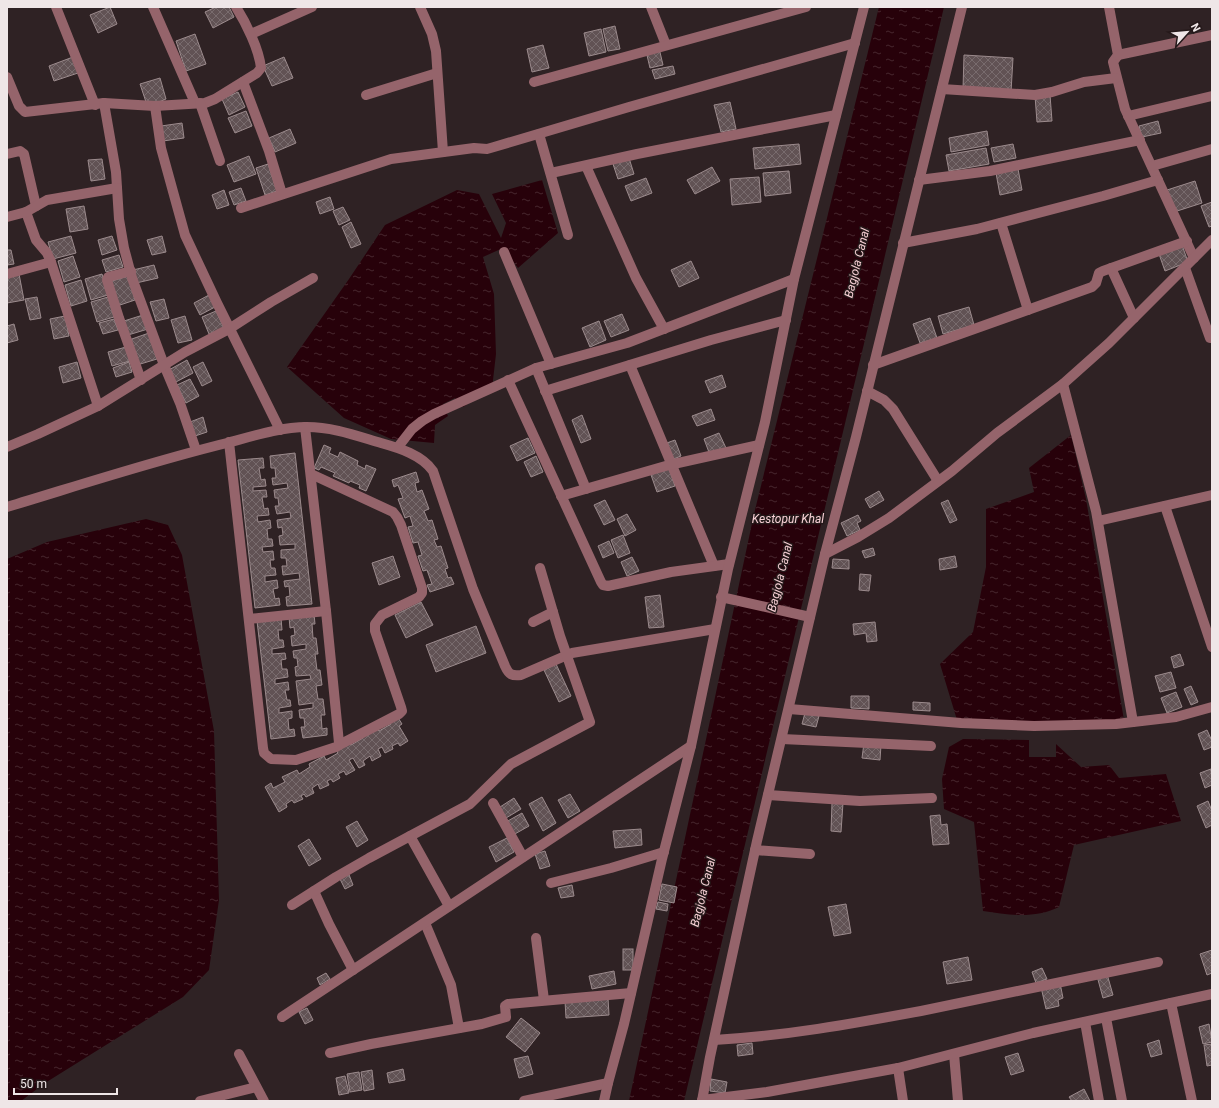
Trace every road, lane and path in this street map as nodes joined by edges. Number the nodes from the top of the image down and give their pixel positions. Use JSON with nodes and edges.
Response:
{"nodes":[{"id":1,"x":56,"y":7,"type":"edge"},
{"id":2,"x":153,"y":7,"type":"edge"},
{"id":3,"x":236,"y":7,"type":"edge"},
{"id":4,"x":312,"y":7,"type":"edge"},
{"id":5,"x":420,"y":7,"type":"edge"},
{"id":6,"x":651,"y":7,"type":"edge"},
{"id":7,"x":806,"y":7,"type":"edge"},
{"id":8,"x":864,"y":7,"type":"edge"},
{"id":9,"x":962,"y":7,"type":"edge"},
{"id":10,"x":1109,"y":7,"type":"edge"},
{"id":11,"x":251,"y":34,"type":"junction"},
{"id":12,"x":1212,"y":35,"type":"edge"},
{"id":13,"x":855,"y":43,"type":"junction"},
{"id":14,"x":666,"y":45,"type":"junction"},
{"id":15,"x":1118,"y":55,"type":"junction"},
{"id":16,"x":437,"y":73,"type":"junction"},
{"id":17,"x":7,"y":77,"type":"edge"},
{"id":18,"x":1116,"y":78,"type":"junction"},
{"id":19,"x":243,"y":82,"type":"junction"},
{"id":20,"x":534,"y":82,"type":"dead end"},
{"id":21,"x":942,"y":89,"type":"junction"},
{"id":22,"x":366,"y":95,"type":"dead end"},
{"id":23,"x":1212,"y":96,"type":"edge"},
{"id":24,"x":197,"y":103,"type":"junction"},
{"id":25,"x":99,"y":104,"type":"junction"},
{"id":26,"x":155,"y":106,"type":"junction"},
{"id":27,"x":836,"y":115,"type":"junction"},
{"id":28,"x":1128,"y":116,"type":"junction"},
{"id":29,"x":539,"y":134,"type":"junction"},
{"id":30,"x":1140,"y":140,"type":"junction"},
{"id":31,"x":1212,"y":149,"type":"edge"},
{"id":32,"x":442,"y":152,"type":"junction"},
{"id":33,"x":7,"y":154,"type":"edge"},
{"id":34,"x":220,"y":161,"type":"dead end"},
{"id":35,"x":586,"y":166,"type":"junction"},
{"id":36,"x":1152,"y":166,"type":"junction"},
{"id":37,"x":551,"y":174,"type":"junction"},
{"id":38,"x":919,"y":180,"type":"junction"},
{"id":39,"x":1158,"y":180,"type":"junction"},
{"id":40,"x":117,"y":188,"type":"junction"},
{"id":41,"x":282,"y":194,"type":"junction"},
{"id":42,"x":36,"y":206,"type":"junction"},
{"id":43,"x":241,"y":208,"type":"dead end"},
{"id":44,"x":26,"y":212,"type":"junction"},
{"id":45,"x":7,"y":217,"type":"edge"},
{"id":46,"x":1001,"y":223,"type":"junction"},
{"id":47,"x":568,"y":234,"type":"dead end"},
{"id":48,"x":1212,"y":240,"type":"edge"},
{"id":49,"x":1187,"y":241,"type":"junction"},
{"id":50,"x":903,"y":243,"type":"junction"},
{"id":51,"x":504,"y":252,"type":"dead end"},
{"id":52,"x":1194,"y":258,"type":"junction"},
{"id":53,"x":51,"y":262,"type":"junction"},
{"id":54,"x":1111,"y":268,"type":"junction"},
{"id":55,"x":1185,"y":268,"type":"junction"},
{"id":56,"x":130,"y":271,"type":"junction"},
{"id":57,"x":7,"y":274,"type":"edge"},
{"id":58,"x":313,"y":278,"type":"dead end"},
{"id":59,"x":794,"y":279,"type":"junction"},
{"id":60,"x":1028,"y":310,"type":"junction"},
{"id":61,"x":1134,"y":318,"type":"junction"},
{"id":62,"x":786,"y":320,"type":"junction"},
{"id":63,"x":229,"y":329,"type":"junction"},
{"id":64,"x":664,"y":329,"type":"junction"},
{"id":65,"x":1210,"y":338,"type":"dead end"},
{"id":66,"x":551,"y":364,"type":"junction"},
{"id":67,"x":164,"y":365,"type":"junction"},
{"id":68,"x":630,"y":365,"type":"junction"},
{"id":69,"x":873,"y":365,"type":"junction"},
{"id":70,"x":536,"y":368,"type":"junction"},
{"id":71,"x":141,"y":380,"type":"junction"},
{"id":72,"x":508,"y":380,"type":"junction"},
{"id":73,"x":1063,"y":384,"type":"junction"},
{"id":74,"x":545,"y":391,"type":"junction"},
{"id":75,"x":867,"y":391,"type":"junction"},
{"id":76,"x":98,"y":406,"type":"junction"},
{"id":77,"x":305,"y":427,"type":"junction"},
{"id":78,"x":280,"y":430,"type":"junction"},
{"id":79,"x":229,"y":442,"type":"junction"},
{"id":80,"x":759,"y":445,"type":"junction"},
{"id":81,"x":7,"y":447,"type":"edge"},
{"id":82,"x":398,"y":447,"type":"junction"},
{"id":83,"x":196,"y":450,"type":"junction"},
{"id":84,"x":671,"y":464,"type":"junction"},
{"id":85,"x":311,"y":474,"type":"junction"},
{"id":86,"x":938,"y":481,"type":"junction"},
{"id":87,"x":586,"y":489,"type":"junction"},
{"id":88,"x":1212,"y":495,"type":"edge"},
{"id":89,"x":561,"y":496,"type":"junction"},
{"id":90,"x":1165,"y":506,"type":"junction"},
{"id":91,"x":7,"y":507,"type":"edge"},
{"id":92,"x":1098,"y":521,"type":"junction"},
{"id":93,"x":825,"y":554,"type":"junction"},
{"id":94,"x":729,"y":564,"type":"junction"},
{"id":95,"x":714,"y":566,"type":"junction"},
{"id":96,"x":540,"y":568,"type":"dead end"},
{"id":97,"x":721,"y":597,"type":"junction"},
{"id":98,"x":326,"y":611,"type":"junction"},
{"id":99,"x":553,"y":612,"type":"junction"},
{"id":100,"x":810,"y":617,"type":"junction"},
{"id":101,"x":249,"y":619,"type":"junction"},
{"id":102,"x":534,"y":622,"type":"dead end"},
{"id":103,"x":714,"y":629,"type":"junction"},
{"id":104,"x":1212,"y":647,"type":"edge"},
{"id":105,"x":567,"y":654,"type":"junction"},
{"id":106,"x":1212,"y":707,"type":"edge"},
{"id":107,"x":789,"y":709,"type":"junction"},
{"id":108,"x":1133,"y":722,"type":"junction"},
{"id":109,"x":782,"y":739,"type":"junction"},
{"id":110,"x":338,"y":745,"type":"junction"},
{"id":111,"x":691,"y":746,"type":"junction"},
{"id":112,"x":931,"y":746,"type":"dead end"},
{"id":113,"x":768,"y":795,"type":"junction"},
{"id":114,"x":932,"y":798,"type":"dead end"},
{"id":115,"x":493,"y":803,"type":"dead end"},
{"id":116,"x":410,"y":836,"type":"junction"},
{"id":117,"x":755,"y":850,"type":"junction"},
{"id":118,"x":664,"y":852,"type":"junction"},
{"id":119,"x":810,"y":854,"type":"dead end"},
{"id":120,"x":523,"y":857,"type":"junction"},
{"id":121,"x":551,"y":883,"type":"dead end"},
{"id":122,"x":314,"y":891,"type":"junction"},
{"id":123,"x":292,"y":905,"type":"dead end"},
{"id":124,"x":449,"y":906,"type":"junction"},
{"id":125,"x":424,"y":923,"type":"junction"},
{"id":126,"x":536,"y":938,"type":"dead end"},
{"id":127,"x":1158,"y":962,"type":"dead end"},
{"id":128,"x":353,"y":970,"type":"junction"},
{"id":129,"x":631,"y":993,"type":"junction"},
{"id":130,"x":1212,"y":994,"type":"edge"},
{"id":131,"x":544,"y":1000,"type":"junction"},
{"id":132,"x":1170,"y":1003,"type":"junction"},
{"id":133,"x":282,"y":1017,"type":"dead end"},
{"id":134,"x":1106,"y":1018,"type":"junction"},
{"id":135,"x":1086,"y":1022,"type":"junction"},
{"id":136,"x":459,"y":1028,"type":"junction"},
{"id":137,"x":714,"y":1040,"type":"junction"},
{"id":138,"x":330,"y":1053,"type":"dead end"},
{"id":139,"x":239,"y":1054,"type":"dead end"},
{"id":140,"x":954,"y":1054,"type":"junction"},
{"id":141,"x":898,"y":1068,"type":"junction"},
{"id":142,"x":608,"y":1083,"type":"junction"},
{"id":143,"x":256,"y":1087,"type":"junction"},
{"id":144,"x":702,"y":1100,"type":"edge"},
{"id":145,"x":200,"y":1101,"type":"edge"},
{"id":146,"x":264,"y":1101,"type":"edge"},
{"id":147,"x":524,"y":1101,"type":"edge"},
{"id":148,"x":604,"y":1101,"type":"edge"},
{"id":149,"x":903,"y":1101,"type":"edge"},
{"id":150,"x":958,"y":1101,"type":"edge"},
{"id":151,"x":1099,"y":1101,"type":"edge"},
{"id":152,"x":1122,"y":1101,"type":"edge"},
{"id":153,"x":1192,"y":1101,"type":"edge"}],
"edges":[{"from":1,"to":25,"type":"street"},
{"from":2,"to":24,"type":"street"},
{"from":3,"to":11,"type":"street"},
{"from":4,"to":11,"type":"street"},
{"from":5,"to":16,"type":"street"},
{"from":6,"to":14,"type":"street"},
{"from":7,"to":14,"type":"street"},
{"from":8,"to":13,"type":"street"},
{"from":9,"to":21,"type":"street"},
{"from":10,"to":15,"type":"street"},
{"from":11,"to":19,"type":"street"},
{"from":12,"to":15,"type":"street"},
{"from":13,"to":27,"type":"street"},
{"from":13,"to":29,"type":"street"},
{"from":14,"to":20,"type":"street"},
{"from":15,"to":18,"type":"street"},
{"from":16,"to":22,"type":"street"},
{"from":16,"to":32,"type":"street"},
{"from":17,"to":25,"type":"street"},
{"from":18,"to":21,"type":"street"},
{"from":18,"to":28,"type":"street"},
{"from":19,"to":24,"type":"street"},
{"from":19,"to":41,"type":"street"},
{"from":21,"to":38,"type":"street"},
{"from":23,"to":28,"type":"street"},
{"from":24,"to":26,"type":"street"},
{"from":24,"to":34,"type":"street"},
{"from":25,"to":26,"type":"street"},
{"from":25,"to":40,"type":"street"},
{"from":26,"to":63,"type":"street"},
{"from":27,"to":35,"type":"street"},
{"from":27,"to":59,"type":"street"},
{"from":28,"to":30,"type":"street"},
{"from":29,"to":32,"type":"street"},
{"from":29,"to":37,"type":"street"},
{"from":30,"to":36,"type":"street"},
{"from":30,"to":38,"type":"street"},
{"from":31,"to":36,"type":"street"},
{"from":32,"to":41,"type":"street"},
{"from":33,"to":42,"type":"street"},
{"from":35,"to":37,"type":"street"},
{"from":35,"to":64,"type":"street"},
{"from":36,"to":39,"type":"street"},
{"from":37,"to":47,"type":"street"},
{"from":38,"to":50,"type":"street"},
{"from":39,"to":46,"type":"street"},
{"from":39,"to":49,"type":"street"},
{"from":40,"to":42,"type":"street"},
{"from":40,"to":56,"type":"street"},
{"from":41,"to":43,"type":"street"},
{"from":42,"to":44,"type":"street"},
{"from":44,"to":45,"type":"street"},
{"from":44,"to":53,"type":"street"},
{"from":46,"to":50,"type":"street"},
{"from":46,"to":60,"type":"street"},
{"from":48,"to":52,"type":"street"},
{"from":49,"to":52,"type":"street"},
{"from":49,"to":54,"type":"street"},
{"from":50,"to":69,"type":"street"},
{"from":51,"to":66,"type":"street"},
{"from":52,"to":55,"type":"street"},
{"from":53,"to":57,"type":"street"},
{"from":53,"to":76,"type":"street"},
{"from":54,"to":60,"type":"street"},
{"from":54,"to":61,"type":"street"},
{"from":55,"to":61,"type":"street"},
{"from":55,"to":65,"type":"street"},
{"from":56,"to":67,"type":"street"},
{"from":56,"to":71,"type":"street"},
{"from":58,"to":63,"type":"street"},
{"from":59,"to":62,"type":"street"},
{"from":59,"to":64,"type":"street"},
{"from":60,"to":69,"type":"street"},
{"from":61,"to":73,"type":"street"},
{"from":62,"to":68,"type":"street"},
{"from":62,"to":80,"type":"street"},
{"from":63,"to":67,"type":"street"},
{"from":63,"to":78,"type":"street"},
{"from":64,"to":66,"type":"street"},
{"from":66,"to":70,"type":"street"},
{"from":67,"to":71,"type":"street"},
{"from":67,"to":83,"type":"street"},
{"from":68,"to":74,"type":"street"},
{"from":68,"to":84,"type":"street"},
{"from":69,"to":75,"type":"street"},
{"from":70,"to":72,"type":"street"},
{"from":70,"to":74,"type":"street"},
{"from":71,"to":76,"type":"street"},
{"from":72,"to":82,"type":"street"},
{"from":72,"to":89,"type":"street"},
{"from":73,"to":86,"type":"street"},
{"from":73,"to":92,"type":"street"},
{"from":74,"to":87,"type":"street"},
{"from":75,"to":86,"type":"street"},
{"from":75,"to":93,"type":"street"},
{"from":76,"to":81,"type":"street"},
{"from":77,"to":78,"type":"street"},
{"from":77,"to":82,"type":"street"},
{"from":77,"to":85,"type":"street"},
{"from":78,"to":79,"type":"street"},
{"from":79,"to":83,"type":"street"},
{"from":79,"to":101,"type":"street"},
{"from":80,"to":84,"type":"street"},
{"from":80,"to":94,"type":"street"},
{"from":82,"to":105,"type":"street"},
{"from":83,"to":91,"type":"street"},
{"from":84,"to":87,"type":"street"},
{"from":84,"to":95,"type":"street"},
{"from":85,"to":98,"type":"street"},
{"from":85,"to":110,"type":"street"},
{"from":86,"to":93,"type":"street"},
{"from":87,"to":89,"type":"street"},
{"from":88,"to":90,"type":"street"},
{"from":89,"to":95,"type":"street"},
{"from":90,"to":92,"type":"street"},
{"from":90,"to":104,"type":"street"},
{"from":92,"to":108,"type":"street"},
{"from":93,"to":100,"type":"street"},
{"from":94,"to":95,"type":"street"},
{"from":94,"to":97,"type":"street"},
{"from":96,"to":99,"type":"street"},
{"from":97,"to":100,"type":"street"},
{"from":97,"to":103,"type":"street"},
{"from":98,"to":101,"type":"street"},
{"from":98,"to":110,"type":"street"},
{"from":99,"to":102,"type":"street"},
{"from":99,"to":105,"type":"street"},
{"from":100,"to":107,"type":"street"},
{"from":101,"to":110,"type":"street"},
{"from":103,"to":105,"type":"street"},
{"from":103,"to":111,"type":"street"},
{"from":105,"to":116,"type":"street"},
{"from":106,"to":108,"type":"street"},
{"from":107,"to":108,"type":"street"},
{"from":107,"to":109,"type":"street"},
{"from":109,"to":112,"type":"street"},
{"from":109,"to":113,"type":"street"},
{"from":111,"to":118,"type":"street"},
{"from":111,"to":120,"type":"street"},
{"from":113,"to":114,"type":"street"},
{"from":113,"to":117,"type":"street"},
{"from":115,"to":120,"type":"street"},
{"from":116,"to":122,"type":"street"},
{"from":116,"to":124,"type":"street"},
{"from":117,"to":119,"type":"street"},
{"from":117,"to":137,"type":"street"},
{"from":118,"to":121,"type":"street"},
{"from":118,"to":129,"type":"street"},
{"from":120,"to":124,"type":"street"},
{"from":122,"to":123,"type":"street"},
{"from":122,"to":128,"type":"street"},
{"from":124,"to":125,"type":"street"},
{"from":125,"to":128,"type":"street"},
{"from":125,"to":136,"type":"street"},
{"from":126,"to":131,"type":"street"},
{"from":127,"to":137,"type":"street"},
{"from":128,"to":133,"type":"street"},
{"from":129,"to":131,"type":"street"},
{"from":129,"to":142,"type":"street"},
{"from":130,"to":132,"type":"street"},
{"from":131,"to":136,"type":"street"},
{"from":132,"to":134,"type":"street"},
{"from":132,"to":153,"type":"street"},
{"from":134,"to":135,"type":"street"},
{"from":134,"to":152,"type":"street"},
{"from":135,"to":140,"type":"street"},
{"from":135,"to":151,"type":"street"},
{"from":136,"to":138,"type":"street"},
{"from":137,"to":144,"type":"street"},
{"from":139,"to":143,"type":"street"},
{"from":140,"to":141,"type":"street"},
{"from":140,"to":150,"type":"street"},
{"from":141,"to":144,"type":"street"},
{"from":141,"to":149,"type":"street"},
{"from":142,"to":147,"type":"street"},
{"from":142,"to":148,"type":"street"},
{"from":143,"to":145,"type":"street"},
{"from":143,"to":146,"type":"street"}]}
